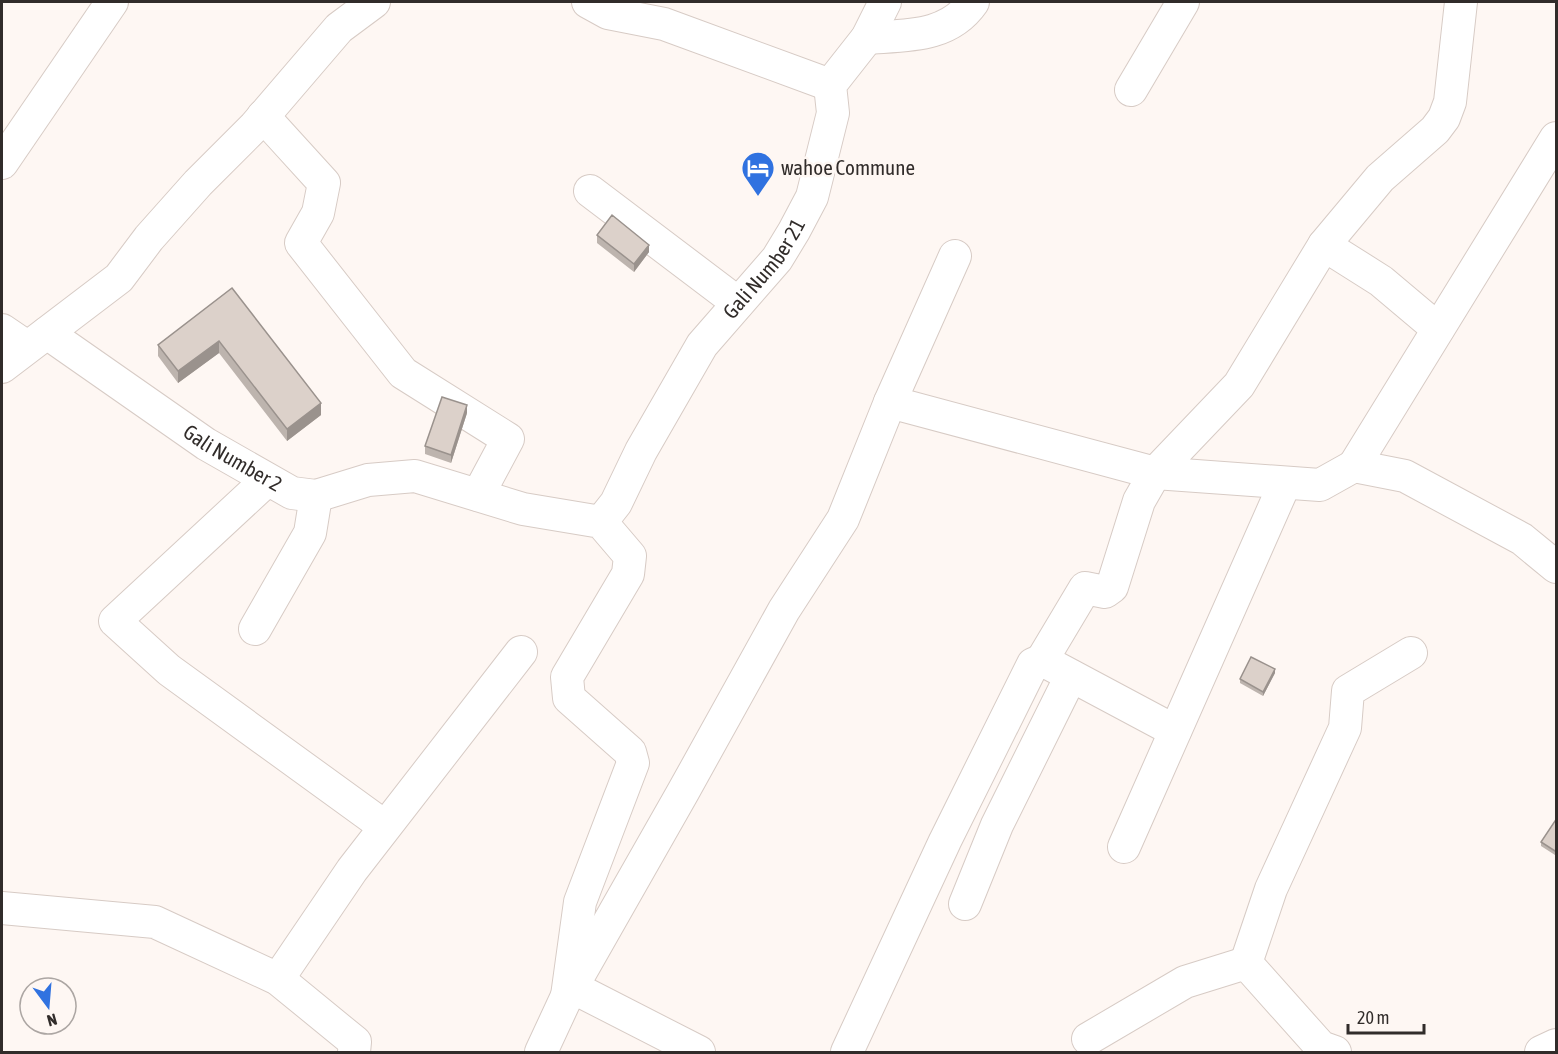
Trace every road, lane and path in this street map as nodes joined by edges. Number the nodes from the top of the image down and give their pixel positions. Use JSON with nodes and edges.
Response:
{"nodes":[{"id":1,"x":112,"y":2,"type":"edge"},
{"id":2,"x":374,"y":2,"type":"edge"},
{"id":3,"x":588,"y":2,"type":"edge"},
{"id":4,"x":885,"y":2,"type":"edge"},
{"id":5,"x":973,"y":2,"type":"edge"},
{"id":6,"x":1183,"y":2,"type":"edge"},
{"id":7,"x":1461,"y":2,"type":"edge"},
{"id":8,"x":867,"y":38,"type":"junction"},
{"id":9,"x":830,"y":85,"type":"junction"},
{"id":10,"x":1131,"y":90,"type":"dead end"},
{"id":11,"x":263,"y":116,"type":"junction"},
{"id":12,"x":1557,"y":138,"type":"edge"},
{"id":13,"x":2,"y":163,"type":"edge"},
{"id":14,"x":590,"y":191,"type":"dead end"},
{"id":15,"x":1324,"y":245,"type":"junction"},
{"id":16,"x":955,"y":256,"type":"dead end"},
{"id":17,"x":738,"y":303,"type":"junction"},
{"id":18,"x":1438,"y":329,"type":"junction"},
{"id":19,"x":2,"y":330,"type":"edge"},
{"id":20,"x":37,"y":340,"type":"junction"},
{"id":21,"x":2,"y":367,"type":"edge"},
{"id":22,"x":890,"y":402,"type":"junction"},
{"id":23,"x":1354,"y":466,"type":"junction"},
{"id":24,"x":1155,"y":473,"type":"junction"},
{"id":25,"x":266,"y":481,"type":"junction"},
{"id":26,"x":1285,"y":483,"type":"junction"},
{"id":27,"x":478,"y":495,"type":"junction"},
{"id":28,"x":316,"y":496,"type":"junction"},
{"id":29,"x":601,"y":522,"type":"junction"},
{"id":30,"x":1557,"y":567,"type":"edge"},
{"id":31,"x":255,"y":629,"type":"dead end"},
{"id":32,"x":521,"y":652,"type":"dead end"},
{"id":33,"x":1411,"y":653,"type":"dead end"},
{"id":34,"x":1042,"y":660,"type":"junction"},
{"id":35,"x":1071,"y":676,"type":"junction"},
{"id":36,"x":1175,"y":731,"type":"junction"},
{"id":37,"x":384,"y":826,"type":"junction"},
{"id":38,"x":1124,"y":847,"type":"dead end"},
{"id":39,"x":965,"y":904,"type":"dead end"},
{"id":40,"x":2,"y":909,"type":"edge"},
{"id":41,"x":1246,"y":963,"type":"junction"},
{"id":42,"x":278,"y":979,"type":"junction"},
{"id":43,"x":569,"y":992,"type":"junction"},
{"id":44,"x":1088,"y":1039,"type":"dead end"},
{"id":45,"x":1557,"y":1045,"type":"edge"},
{"id":46,"x":354,"y":1053,"type":"edge"},
{"id":47,"x":541,"y":1053,"type":"edge"},
{"id":48,"x":699,"y":1053,"type":"edge"},
{"id":49,"x":847,"y":1053,"type":"edge"},
{"id":50,"x":1335,"y":1053,"type":"edge"},
{"id":51,"x":1541,"y":1053,"type":"edge"}],
"edges":[{"from":1,"to":13,"type":"street"},
{"from":2,"to":11,"type":"street"},
{"from":3,"to":9,"type":"street"},
{"from":4,"to":8,"type":"street"},
{"from":5,"to":8,"type":"street"},
{"from":6,"to":10,"type":"street"},
{"from":7,"to":15,"type":"street"},
{"from":8,"to":9,"type":"street"},
{"from":9,"to":17,"type":"street","name":"Gali Number 21"},
{"from":11,"to":20,"type":"street"},
{"from":11,"to":27,"type":"street"},
{"from":12,"to":18,"type":"street"},
{"from":14,"to":17,"type":"street"},
{"from":15,"to":18,"type":"street"},
{"from":15,"to":24,"type":"street"},
{"from":16,"to":22,"type":"street"},
{"from":17,"to":29,"type":"street","name":"Gali Number 21"},
{"from":18,"to":23,"type":"street"},
{"from":19,"to":20,"type":"street","name":"Gali Number 2"},
{"from":20,"to":21,"type":"street"},
{"from":20,"to":25,"type":"street","name":"Gali Number 2"},
{"from":22,"to":24,"type":"street"},
{"from":22,"to":43,"type":"street"},
{"from":23,"to":26,"type":"street"},
{"from":23,"to":30,"type":"street"},
{"from":24,"to":26,"type":"street"},
{"from":24,"to":34,"type":"street"},
{"from":25,"to":28,"type":"street","name":"Gali Number 2"},
{"from":25,"to":37,"type":"street"},
{"from":26,"to":36,"type":"street"},
{"from":27,"to":28,"type":"street","name":"Gali Number 2"},
{"from":27,"to":29,"type":"street","name":"Gali Number 2"},
{"from":28,"to":31,"type":"street"},
{"from":29,"to":43,"type":"street"},
{"from":32,"to":37,"type":"street"},
{"from":33,"to":41,"type":"street"},
{"from":34,"to":35,"type":"street"},
{"from":34,"to":49,"type":"street"},
{"from":35,"to":36,"type":"street"},
{"from":35,"to":39,"type":"street"},
{"from":36,"to":38,"type":"street"},
{"from":37,"to":42,"type":"street"},
{"from":40,"to":42,"type":"street"},
{"from":41,"to":44,"type":"street"},
{"from":41,"to":50,"type":"street"},
{"from":42,"to":46,"type":"street"},
{"from":43,"to":47,"type":"street"},
{"from":43,"to":48,"type":"street"},
{"from":45,"to":51,"type":"street"}]}
